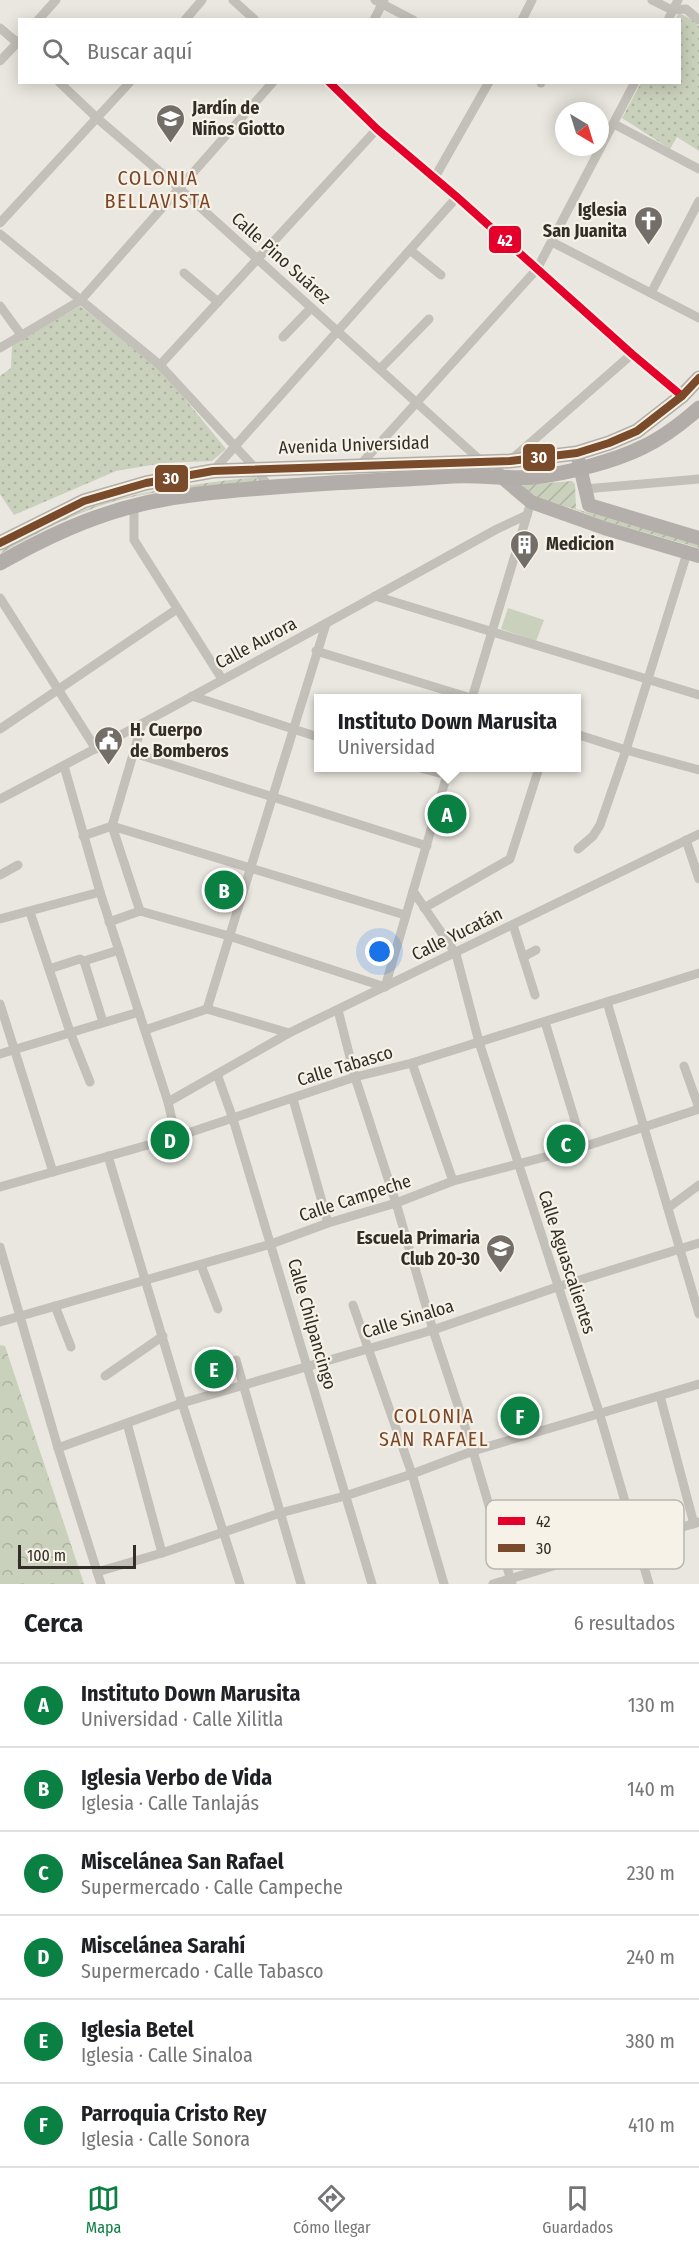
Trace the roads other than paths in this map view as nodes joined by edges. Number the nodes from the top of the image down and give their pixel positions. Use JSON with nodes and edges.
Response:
{"nodes":[{"id":1,"x":56,"y":0,"type":"edge"},
{"id":2,"x":202,"y":0,"type":"edge"},
{"id":3,"x":532,"y":0,"type":"edge"},
{"id":4,"x":652,"y":0,"type":"edge"},
{"id":5,"x":678,"y":0,"type":"edge"},
{"id":6,"x":235,"y":1,"type":"edge"},
{"id":7,"x":381,"y":1,"type":"edge"},
{"id":8,"x":670,"y":15,"type":"edge"},
{"id":9,"x":40,"y":18,"type":"edge"},
{"id":10,"x":187,"y":18,"type":"edge"},
{"id":11,"x":253,"y":18,"type":"edge"},
{"id":12,"x":375,"y":18,"type":"edge"},
{"id":13,"x":410,"y":18,"type":"edge"},
{"id":14,"x":523,"y":18,"type":"edge"},
{"id":15,"x":699,"y":20,"type":"edge"},
{"id":16,"x":0,"y":28,"type":"edge"},
{"id":17,"x":18,"y":41,"type":"edge"},
{"id":18,"x":18,"y":43,"type":"edge"},
{"id":19,"x":0,"y":61,"type":"edge"},
{"id":20,"x":61,"y":84,"type":"edge"},
{"id":21,"x":128,"y":84,"type":"edge"},
{"id":22,"x":271,"y":84,"type":"edge"},
{"id":23,"x":488,"y":84,"type":"edge"},
{"id":24,"x":634,"y":84,"type":"edge"},
{"id":25,"x":339,"y":86,"type":"edge"},
{"id":26,"x":98,"y":119,"type":"junction"},
{"id":27,"x":614,"y":124,"type":"junction"},
{"id":28,"x":377,"y":129,"type":"junction"},
{"id":29,"x":699,"y":169,"type":"edge"},
{"id":30,"x":435,"y":177,"type":"junction"},
{"id":31,"x":180,"y":189,"type":"junction"},
{"id":32,"x":457,"y":197,"type":"junction"},
{"id":33,"x":699,"y":201,"type":"edge"},
{"id":34,"x":0,"y":224,"type":"edge"},
{"id":35,"x":0,"y":234,"type":"edge"},
{"id":36,"x":552,"y":242,"type":"junction"},
{"id":37,"x":410,"y":250,"type":"junction"},
{"id":38,"x":257,"y":260,"type":"junction"},
{"id":39,"x":537,"y":269,"type":"junction"},
{"id":40,"x":184,"y":273,"type":"dead end"},
{"id":41,"x":441,"y":275,"type":"dead end"},
{"id":42,"x":651,"y":293,"type":"junction"},
{"id":43,"x":81,"y":300,"type":"junction"},
{"id":44,"x":218,"y":302,"type":"junction"},
{"id":45,"x":0,"y":306,"type":"edge"},
{"id":46,"x":311,"y":308,"type":"junction"},
{"id":47,"x":699,"y":318,"type":"edge"},
{"id":48,"x":429,"y":319,"type":"dead end"},
{"id":49,"x":338,"y":331,"type":"junction"},
{"id":50,"x":22,"y":336,"type":"junction"},
{"id":51,"x":284,"y":337,"type":"dead end"},
{"id":52,"x":0,"y":348,"type":"edge"},
{"id":53,"x":632,"y":354,"type":"junction"},
{"id":54,"x":160,"y":365,"type":"junction"},
{"id":55,"x":380,"y":369,"type":"junction"},
{"id":56,"x":699,"y":378,"type":"edge"},
{"id":57,"x":682,"y":396,"type":"junction"},
{"id":58,"x":418,"y":403,"type":"junction"},
{"id":59,"x":699,"y":408,"type":"edge"},
{"id":60,"x":235,"y":447,"type":"junction"},
{"id":61,"x":480,"y":460,"type":"junction"},
{"id":62,"x":578,"y":460,"type":"junction"},
{"id":63,"x":510,"y":461,"type":"junction"},
{"id":64,"x":361,"y":464,"type":"junction"},
{"id":65,"x":255,"y":468,"type":"junction"},
{"id":66,"x":213,"y":471,"type":"junction"},
{"id":67,"x":500,"y":476,"type":"junction"},
{"id":68,"x":699,"y":479,"type":"edge"},
{"id":69,"x":269,"y":488,"type":"junction"},
{"id":70,"x":585,"y":489,"type":"junction"},
{"id":71,"x":134,"y":506,"type":"junction"},
{"id":72,"x":529,"y":509,"type":"junction"},
{"id":73,"x":699,"y":538,"type":"edge"},
{"id":74,"x":0,"y":543,"type":"edge"},
{"id":75,"x":693,"y":555,"type":"edge"},
{"id":76,"x":0,"y":563,"type":"edge"},
{"id":77,"x":375,"y":596,"type":"junction"},
{"id":78,"x":0,"y":598,"type":"edge"},
{"id":79,"x":177,"y":609,"type":"junction"},
{"id":80,"x":326,"y":624,"type":"junction"},
{"id":81,"x":492,"y":631,"type":"junction"},
{"id":82,"x":316,"y":651,"type":"junction"},
{"id":83,"x":222,"y":679,"type":"junction"},
{"id":84,"x":647,"y":680,"type":"junction"},
{"id":85,"x":59,"y":690,"type":"junction"},
{"id":86,"x":455,"y":694,"type":"edge"},
{"id":87,"x":473,"y":694,"type":"edge"},
{"id":88,"x":699,"y":695,"type":"edge"},
{"id":89,"x":192,"y":696,"type":"junction"},
{"id":90,"x":142,"y":724,"type":"junction"},
{"id":91,"x":0,"y":729,"type":"edge"},
{"id":92,"x":292,"y":729,"type":"junction"},
{"id":93,"x":314,"y":736,"type":"edge"},
{"id":94,"x":581,"y":736,"type":"edge"},
{"id":95,"x":96,"y":749,"type":"junction"},
{"id":96,"x":626,"y":750,"type":"junction"},
{"id":97,"x":134,"y":753,"type":"junction"},
{"id":98,"x":64,"y":766,"type":"junction"},
{"id":99,"x":699,"y":770,"type":"edge"},
{"id":100,"x":448,"y":772,"type":"edge"},
{"id":101,"x":538,"y":772,"type":"edge"},
{"id":102,"x":271,"y":797,"type":"junction"},
{"id":103,"x":0,"y":798,"type":"edge"},
{"id":104,"x":112,"y":826,"type":"junction"},
{"id":105,"x":699,"y":834,"type":"edge"},
{"id":106,"x":83,"y":837,"type":"junction"},
{"id":107,"x":686,"y":840,"type":"junction"},
{"id":108,"x":427,"y":846,"type":"junction"},
{"id":109,"x":578,"y":849,"type":"dead end"},
{"id":110,"x":18,"y":865,"type":"dead end"},
{"id":111,"x":249,"y":869,"type":"junction"},
{"id":112,"x":0,"y":875,"type":"edge"},
{"id":113,"x":699,"y":879,"type":"edge"},
{"id":114,"x":413,"y":891,"type":"junction"},
{"id":115,"x":100,"y":892,"type":"junction"},
{"id":116,"x":424,"y":908,"type":"junction"},
{"id":117,"x":140,"y":911,"type":"junction"},
{"id":118,"x":30,"y":912,"type":"junction"},
{"id":119,"x":405,"y":915,"type":"junction"},
{"id":120,"x":0,"y":920,"type":"edge"},
{"id":121,"x":109,"y":921,"type":"junction"},
{"id":122,"x":513,"y":925,"type":"junction"},
{"id":123,"x":229,"y":936,"type":"junction"},
{"id":124,"x":119,"y":950,"type":"junction"},
{"id":125,"x":536,"y":950,"type":"dead end"},
{"id":126,"x":456,"y":954,"type":"junction"},
{"id":127,"x":523,"y":957,"type":"junction"},
{"id":128,"x":84,"y":961,"type":"junction"},
{"id":129,"x":49,"y":969,"type":"junction"},
{"id":130,"x":699,"y":973,"type":"edge"},
{"id":131,"x":385,"y":987,"type":"junction"},
{"id":132,"x":535,"y":995,"type":"dead end"},
{"id":133,"x":607,"y":1002,"type":"junction"},
{"id":134,"x":0,"y":1004,"type":"edge"},
{"id":135,"x":207,"y":1009,"type":"junction"},
{"id":136,"x":338,"y":1010,"type":"junction"},
{"id":137,"x":139,"y":1012,"type":"junction"},
{"id":138,"x":103,"y":1022,"type":"junction"},
{"id":139,"x":545,"y":1022,"type":"junction"},
{"id":140,"x":145,"y":1030,"type":"junction"},
{"id":141,"x":70,"y":1032,"type":"junction"},
{"id":142,"x":289,"y":1033,"type":"junction"},
{"id":143,"x":479,"y":1042,"type":"junction"},
{"id":144,"x":14,"y":1049,"type":"junction"},
{"id":145,"x":0,"y":1054,"type":"edge"},
{"id":146,"x":412,"y":1063,"type":"junction"},
{"id":147,"x":684,"y":1066,"type":"dead end"},
{"id":148,"x":217,"y":1074,"type":"junction"},
{"id":149,"x":355,"y":1077,"type":"junction"},
{"id":150,"x":90,"y":1082,"type":"dead end"},
{"id":151,"x":293,"y":1099,"type":"junction"},
{"id":152,"x":168,"y":1102,"type":"junction"},
{"id":153,"x":699,"y":1108,"type":"edge"},
{"id":154,"x":233,"y":1119,"type":"junction"},
{"id":155,"x":644,"y":1127,"type":"junction"},
{"id":156,"x":176,"y":1137,"type":"junction"},
{"id":157,"x":583,"y":1148,"type":"junction"},
{"id":158,"x":108,"y":1156,"type":"junction"},
{"id":159,"x":519,"y":1165,"type":"junction"},
{"id":160,"x":53,"y":1172,"type":"junction"},
{"id":161,"x":453,"y":1181,"type":"junction"},
{"id":162,"x":699,"y":1185,"type":"edge"},
{"id":163,"x":0,"y":1187,"type":"edge"},
{"id":164,"x":396,"y":1203,"type":"junction"},
{"id":165,"x":668,"y":1208,"type":"junction"},
{"id":166,"x":328,"y":1223,"type":"junction"},
{"id":167,"x":699,"y":1243,"type":"edge"},
{"id":168,"x":271,"y":1244,"type":"junction"},
{"id":169,"x":680,"y":1249,"type":"junction"},
{"id":170,"x":1,"y":1251,"type":"edge"},
{"id":171,"x":201,"y":1265,"type":"junction"},
{"id":172,"x":146,"y":1280,"type":"junction"},
{"id":173,"x":557,"y":1287,"type":"junction"},
{"id":174,"x":353,"y":1305,"type":"dead end"},
{"id":175,"x":55,"y":1306,"type":"junction"},
{"id":176,"x":218,"y":1310,"type":"dead end"},
{"id":177,"x":699,"y":1314,"type":"edge"},
{"id":178,"x":21,"y":1315,"type":"junction"},
{"id":179,"x":0,"y":1322,"type":"edge"},
{"id":180,"x":433,"y":1330,"type":"junction"},
{"id":181,"x":163,"y":1336,"type":"junction"},
{"id":182,"x":71,"y":1347,"type":"dead end"},
{"id":183,"x":369,"y":1348,"type":"junction"},
{"id":184,"x":236,"y":1360,"type":"dead end"},
{"id":185,"x":307,"y":1367,"type":"junction"},
{"id":186,"x":105,"y":1376,"type":"dead end"},
{"id":187,"x":699,"y":1384,"type":"edge"},
{"id":188,"x":244,"y":1385,"type":"junction"},
{"id":189,"x":660,"y":1396,"type":"junction"},
{"id":190,"x":182,"y":1403,"type":"junction"},
{"id":191,"x":599,"y":1412,"type":"junction"},
{"id":192,"x":127,"y":1423,"type":"junction"},
{"id":193,"x":58,"y":1448,"type":"junction"},
{"id":194,"x":473,"y":1451,"type":"junction"},
{"id":195,"x":412,"y":1474,"type":"junction"},
{"id":196,"x":345,"y":1496,"type":"junction"},
{"id":197,"x":487,"y":1500,"type":"edge"},
{"id":198,"x":625,"y":1500,"type":"edge"},
{"id":199,"x":280,"y":1513,"type":"junction"},
{"id":200,"x":696,"y":1523,"type":"edge"},
{"id":201,"x":224,"y":1532,"type":"junction"},
{"id":202,"x":162,"y":1553,"type":"junction"},
{"id":203,"x":550,"y":1569,"type":"edge"},
{"id":204,"x":645,"y":1569,"type":"edge"},
{"id":205,"x":97,"y":1572,"type":"junction"},
{"id":206,"x":511,"y":1581,"type":"edge"},
{"id":207,"x":101,"y":1584,"type":"edge"},
{"id":208,"x":240,"y":1584,"type":"edge"},
{"id":209,"x":301,"y":1584,"type":"edge"},
{"id":210,"x":372,"y":1584,"type":"edge"},
{"id":211,"x":444,"y":1584,"type":"edge"},
{"id":212,"x":493,"y":1584,"type":"edge"},
{"id":213,"x":649,"y":1584,"type":"edge"}],
"edges":[{"from":1,"to":9,"type":"street"},
{"from":2,"to":10,"type":"street"},
{"from":3,"to":14,"type":"street"},
{"from":4,"to":8,"type":"street"},
{"from":5,"to":8,"type":"street"},
{"from":6,"to":11,"type":"street"},
{"from":7,"to":12,"type":"street"},
{"from":7,"to":13,"type":"street"},
{"from":8,"to":15,"type":"street"},
{"from":16,"to":17,"type":"street"},
{"from":18,"to":19,"type":"street"},
{"from":20,"to":26,"type":"street","name":"Calle Pino Suárez"},
{"from":21,"to":26,"type":"street"},
{"from":22,"to":31,"type":"street"},
{"from":23,"to":30,"type":"street"},
{"from":24,"to":27,"type":"street"},
{"from":25,"to":28,"type":"street"},
{"from":26,"to":31,"type":"street","name":"Calle Pino Suárez"},
{"from":26,"to":34,"type":"street"},
{"from":27,"to":29,"type":"street"},
{"from":27,"to":36,"type":"street"},
{"from":28,"to":30,"type":"street"},
{"from":28,"to":38,"type":"street"},
{"from":30,"to":32,"type":"street"},
{"from":31,"to":38,"type":"street","name":"Calle Pino Suárez"},
{"from":31,"to":43,"type":"street"},
{"from":32,"to":37,"type":"street"},
{"from":32,"to":39,"type":"street"},
{"from":33,"to":42,"type":"street"},
{"from":35,"to":43,"type":"street"},
{"from":36,"to":39,"type":"street"},
{"from":36,"to":42,"type":"street"},
{"from":37,"to":41,"type":"street"},
{"from":37,"to":49,"type":"street"},
{"from":38,"to":44,"type":"street"},
{"from":38,"to":46,"type":"street","name":"Calle Pino Suárez"},
{"from":39,"to":53,"type":"street"},
{"from":39,"to":58,"type":"street"},
{"from":40,"to":44,"type":"street"},
{"from":42,"to":47,"type":"street"},
{"from":43,"to":50,"type":"street"},
{"from":43,"to":54,"type":"street"},
{"from":44,"to":54,"type":"street"},
{"from":45,"to":50,"type":"street"},
{"from":46,"to":49,"type":"street","name":"Calle Pino Suárez"},
{"from":46,"to":51,"type":"street"},
{"from":48,"to":55,"type":"street"},
{"from":49,"to":55,"type":"street","name":"Calle Pino Suárez"},
{"from":49,"to":60,"type":"street"},
{"from":50,"to":52,"type":"street"},
{"from":53,"to":57,"type":"street"},
{"from":53,"to":63,"type":"street"},
{"from":54,"to":60,"type":"street"},
{"from":55,"to":58,"type":"street","name":"Calle Pino Suárez"},
{"from":56,"to":57,"type":"main road","name":"Avenida Universidad"},
{"from":57,"to":62,"type":"main road","name":"Avenida Universidad"},
{"from":58,"to":61,"type":"street","name":"Calle Pino Suárez"},
{"from":58,"to":64,"type":"street"},
{"from":59,"to":62,"type":"main road","name":"Avenida Universidad"},
{"from":60,"to":65,"type":"street"},
{"from":60,"to":66,"type":"street"},
{"from":61,"to":63,"type":"main road","name":"Avenida Universidad"},
{"from":61,"to":64,"type":"main road","name":"Avenida Universidad"},
{"from":61,"to":67,"type":"main road"},
{"from":62,"to":63,"type":"main road","name":"Avenida Universidad"},
{"from":62,"to":67,"type":"main road","name":"Avenida Universidad"},
{"from":62,"to":70,"type":"main road"},
{"from":64,"to":65,"type":"main road","name":"Avenida Universidad"},
{"from":65,"to":66,"type":"main road","name":"Avenida Universidad"},
{"from":65,"to":69,"type":"street"},
{"from":66,"to":74,"type":"main road","name":"Avenida Universidad"},
{"from":67,"to":69,"type":"main road","name":"Avenida Universidad"},
{"from":67,"to":72,"type":"main road"},
{"from":68,"to":70,"type":"street"},
{"from":69,"to":71,"type":"main road","name":"Avenida Universidad"},
{"from":70,"to":73,"type":"main road"},
{"from":71,"to":76,"type":"main road","name":"Avenida Universidad"},
{"from":71,"to":79,"type":"street"},
{"from":72,"to":75,"type":"main road"},
{"from":72,"to":77,"type":"street","name":"Calle Aurora"},
{"from":72,"to":81,"type":"street"},
{"from":75,"to":84,"type":"street"},
{"from":77,"to":80,"type":"street","name":"Calle Aurora"},
{"from":77,"to":81,"type":"street"},
{"from":78,"to":85,"type":"street"},
{"from":79,"to":83,"type":"street"},
{"from":79,"to":85,"type":"street"},
{"from":80,"to":82,"type":"street"},
{"from":80,"to":83,"type":"street","name":"Calle Aurora"},
{"from":81,"to":84,"type":"street"},
{"from":81,"to":87,"type":"street"},
{"from":82,"to":86,"type":"street"},
{"from":82,"to":92,"type":"street"},
{"from":83,"to":89,"type":"street","name":"Calle Aurora"},
{"from":84,"to":88,"type":"street"},
{"from":84,"to":96,"type":"street"},
{"from":85,"to":91,"type":"street"},
{"from":85,"to":95,"type":"street"},
{"from":89,"to":90,"type":"street","name":"Calle Aurora"},
{"from":89,"to":92,"type":"street"},
{"from":90,"to":95,"type":"street","name":"Calle Aurora"},
{"from":90,"to":97,"type":"street"},
{"from":92,"to":93,"type":"street"},
{"from":92,"to":102,"type":"street"},
{"from":94,"to":96,"type":"street"},
{"from":95,"to":98,"type":"street","name":"Calle Aurora"},
{"from":96,"to":99,"type":"street"},
{"from":96,"to":109,"type":"street"},
{"from":97,"to":102,"type":"street"},
{"from":97,"to":104,"type":"street"},
{"from":98,"to":103,"type":"street","name":"Calle Aurora"},
{"from":98,"to":106,"type":"street"},
{"from":100,"to":108,"type":"street"},
{"from":101,"to":116,"type":"street"},
{"from":102,"to":108,"type":"street"},
{"from":102,"to":111,"type":"street"},
{"from":104,"to":106,"type":"street"},
{"from":104,"to":111,"type":"street"},
{"from":104,"to":117,"type":"street"},
{"from":105,"to":107,"type":"street","name":"Calle Yucatán"},
{"from":106,"to":115,"type":"street"},
{"from":107,"to":113,"type":"street"},
{"from":107,"to":122,"type":"street","name":"Calle Yucatán"},
{"from":108,"to":114,"type":"street"},
{"from":110,"to":112,"type":"street"},
{"from":111,"to":119,"type":"street"},
{"from":111,"to":123,"type":"street"},
{"from":114,"to":116,"type":"street","name":"Calle Aguascalientes"},
{"from":114,"to":119,"type":"street"},
{"from":115,"to":118,"type":"street"},
{"from":115,"to":121,"type":"street"},
{"from":116,"to":126,"type":"street","name":"Calle Aguascalientes"},
{"from":117,"to":121,"type":"street"},
{"from":117,"to":123,"type":"street"},
{"from":118,"to":120,"type":"street"},
{"from":118,"to":129,"type":"street"},
{"from":119,"to":131,"type":"street"},
{"from":121,"to":124,"type":"street"},
{"from":122,"to":126,"type":"street","name":"Calle Yucatán"},
{"from":122,"to":127,"type":"street"},
{"from":123,"to":131,"type":"street"},
{"from":123,"to":135,"type":"street"},
{"from":124,"to":128,"type":"street"},
{"from":124,"to":137,"type":"street"},
{"from":125,"to":127,"type":"street"},
{"from":126,"to":131,"type":"street","name":"Calle Yucatán"},
{"from":126,"to":143,"type":"street","name":"Calle Aguascalientes"},
{"from":127,"to":132,"type":"street"},
{"from":128,"to":129,"type":"street"},
{"from":128,"to":138,"type":"street"},
{"from":129,"to":141,"type":"street"},
{"from":130,"to":133,"type":"street","name":"Calle Tabasco"},
{"from":131,"to":136,"type":"street","name":"Calle Yucatán"},
{"from":133,"to":139,"type":"street","name":"Calle Tabasco"},
{"from":133,"to":155,"type":"street"},
{"from":134,"to":144,"type":"street"},
{"from":135,"to":140,"type":"street"},
{"from":135,"to":142,"type":"street"},
{"from":136,"to":142,"type":"street","name":"Calle Yucatán"},
{"from":136,"to":149,"type":"street"},
{"from":137,"to":138,"type":"street"},
{"from":137,"to":140,"type":"street"},
{"from":138,"to":141,"type":"street"},
{"from":139,"to":143,"type":"street","name":"Calle Tabasco"},
{"from":139,"to":157,"type":"street"},
{"from":140,"to":152,"type":"street"},
{"from":141,"to":144,"type":"street"},
{"from":141,"to":150,"type":"street"},
{"from":142,"to":148,"type":"street","name":"Calle Yucatán"},
{"from":143,"to":146,"type":"street","name":"Calle Tabasco"},
{"from":143,"to":159,"type":"street","name":"Calle Aguascalientes"},
{"from":144,"to":145,"type":"street"},
{"from":144,"to":160,"type":"street"},
{"from":146,"to":149,"type":"street","name":"Calle Tabasco"},
{"from":146,"to":161,"type":"street"},
{"from":147,"to":153,"type":"street"},
{"from":148,"to":152,"type":"street","name":"Calle Yucatán"},
{"from":148,"to":154,"type":"street","name":"Calle Chilpancingo"},
{"from":149,"to":151,"type":"street","name":"Calle Tabasco"},
{"from":149,"to":164,"type":"street"},
{"from":151,"to":154,"type":"street","name":"Calle Tabasco"},
{"from":151,"to":166,"type":"street"},
{"from":152,"to":156,"type":"street"},
{"from":153,"to":155,"type":"street","name":"Calle Campeche"},
{"from":154,"to":156,"type":"street","name":"Calle Tabasco"},
{"from":154,"to":168,"type":"street","name":"Calle Chilpancingo"},
{"from":155,"to":157,"type":"street","name":"Calle Campeche"},
{"from":155,"to":165,"type":"street"},
{"from":156,"to":158,"type":"street","name":"Calle Tabasco"},
{"from":157,"to":159,"type":"street","name":"Calle Campeche"},
{"from":158,"to":160,"type":"street","name":"Calle Tabasco"},
{"from":158,"to":172,"type":"street"},
{"from":159,"to":161,"type":"street","name":"Calle Campeche"},
{"from":159,"to":173,"type":"street","name":"Calle Aguascalientes"},
{"from":160,"to":163,"type":"street","name":"Calle Tabasco"},
{"from":161,"to":164,"type":"street","name":"Calle Campeche"},
{"from":162,"to":165,"type":"street"},
{"from":164,"to":166,"type":"street","name":"Calle Campeche"},
{"from":164,"to":180,"type":"street"},
{"from":165,"to":169,"type":"street"},
{"from":166,"to":168,"type":"street","name":"Calle Campeche"},
{"from":167,"to":169,"type":"street","name":"Calle Sinaloa"},
{"from":168,"to":171,"type":"street","name":"Calle Campeche"},
{"from":168,"to":185,"type":"street","name":"Calle Chilpancingo"},
{"from":169,"to":173,"type":"street","name":"Calle Sinaloa"},
{"from":169,"to":177,"type":"street"},
{"from":170,"to":178,"type":"street"},
{"from":171,"to":172,"type":"street","name":"Calle Campeche"},
{"from":171,"to":176,"type":"street"},
{"from":172,"to":175,"type":"street","name":"Calle Campeche"},
{"from":172,"to":181,"type":"street"},
{"from":173,"to":180,"type":"street","name":"Calle Sinaloa"},
{"from":173,"to":191,"type":"street","name":"Calle Aguascalientes"},
{"from":174,"to":183,"type":"street"},
{"from":175,"to":178,"type":"street","name":"Calle Campeche"},
{"from":175,"to":182,"type":"street"},
{"from":178,"to":179,"type":"street","name":"Calle Campeche"},
{"from":178,"to":193,"type":"street"},
{"from":180,"to":183,"type":"street","name":"Calle Sinaloa"},
{"from":180,"to":194,"type":"street"},
{"from":181,"to":186,"type":"street"},
{"from":181,"to":190,"type":"street"},
{"from":183,"to":185,"type":"street","name":"Calle Sinaloa"},
{"from":183,"to":195,"type":"street"},
{"from":184,"to":188,"type":"street"},
{"from":185,"to":188,"type":"street","name":"Calle Sinaloa"},
{"from":185,"to":196,"type":"street","name":"Calle Chilpancingo"},
{"from":187,"to":189,"type":"street"},
{"from":188,"to":190,"type":"street","name":"Calle Sinaloa"},
{"from":188,"to":199,"type":"street"},
{"from":189,"to":191,"type":"street"},
{"from":189,"to":200,"type":"street"},
{"from":190,"to":192,"type":"street","name":"Calle Sinaloa"},
{"from":190,"to":201,"type":"street"},
{"from":191,"to":194,"type":"street"},
{"from":191,"to":198,"type":"street","name":"Calle Aguascalientes"},
{"from":192,"to":193,"type":"street","name":"Calle Sinaloa"},
{"from":192,"to":202,"type":"street"},
{"from":193,"to":205,"type":"street"},
{"from":194,"to":195,"type":"street"},
{"from":194,"to":197,"type":"street"},
{"from":195,"to":196,"type":"street"},
{"from":195,"to":211,"type":"street"},
{"from":196,"to":199,"type":"street"},
{"from":196,"to":210,"type":"street","name":"Calle Chilpancingo"},
{"from":199,"to":201,"type":"street"},
{"from":199,"to":209,"type":"street"},
{"from":201,"to":202,"type":"street"},
{"from":201,"to":208,"type":"street"},
{"from":202,"to":205,"type":"street"},
{"from":203,"to":206,"type":"street"},
{"from":204,"to":213,"type":"street","name":"Calle Aguascalientes"},
{"from":205,"to":207,"type":"street"},
{"from":206,"to":212,"type":"street"}]}
